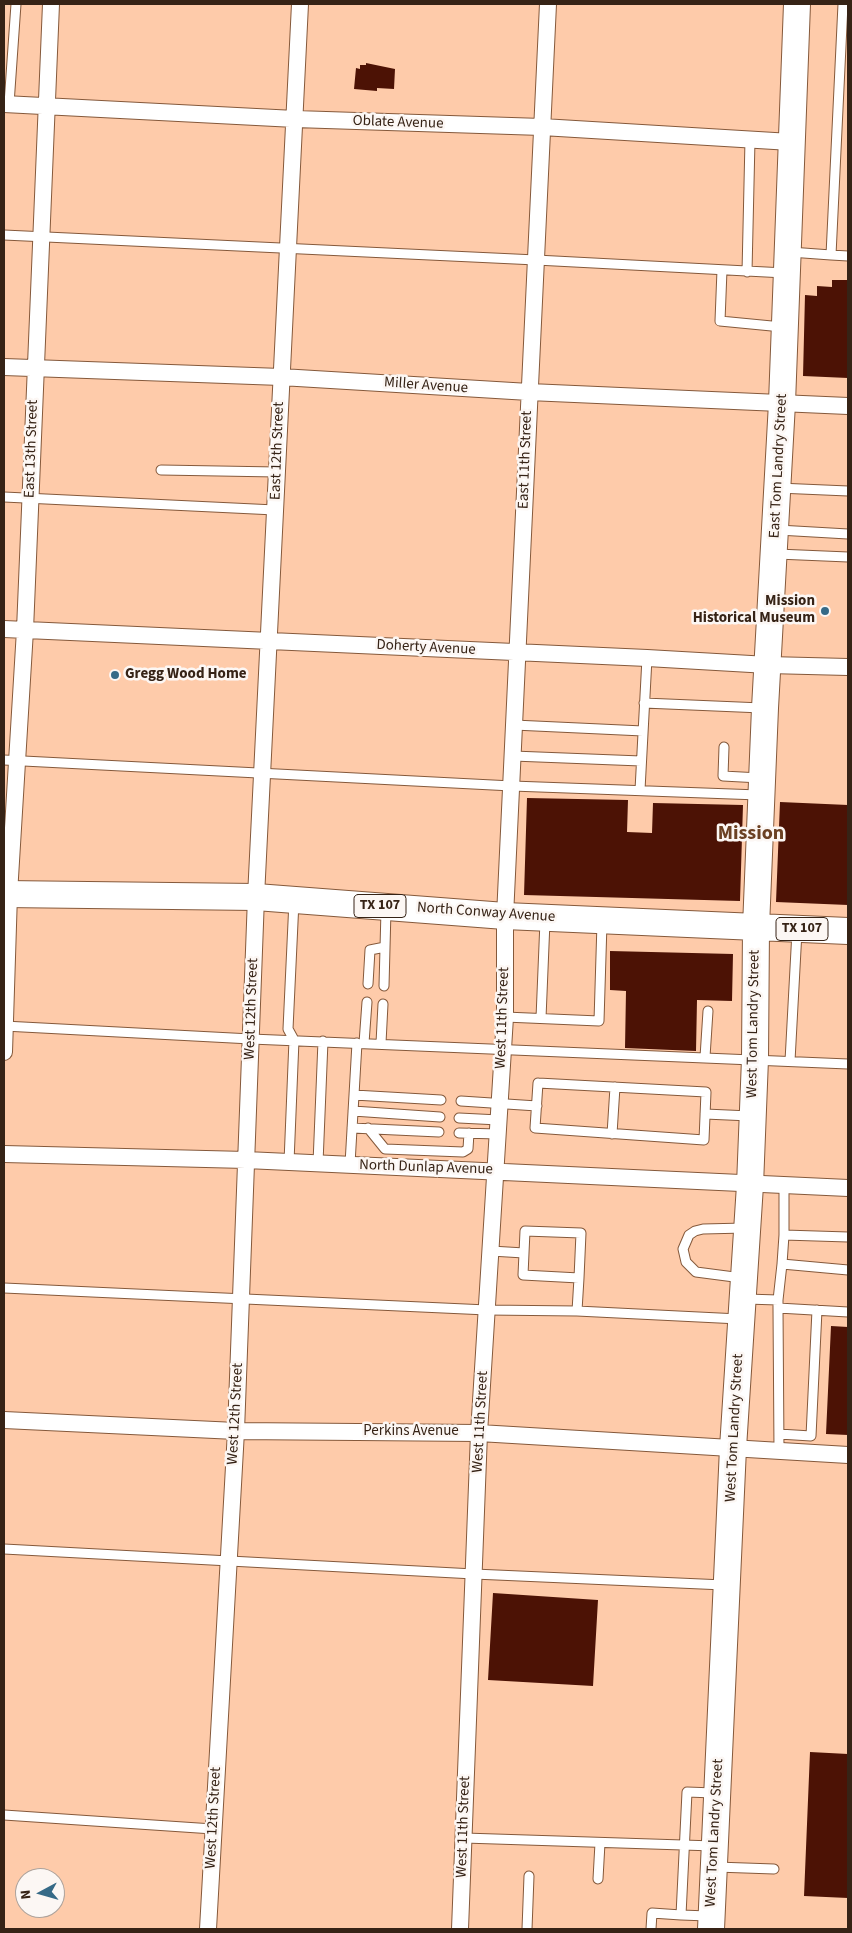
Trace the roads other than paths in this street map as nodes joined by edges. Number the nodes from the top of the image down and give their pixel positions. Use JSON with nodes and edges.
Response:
{"nodes":[{"id":1,"x":16,"y":4,"type":"edge"},
{"id":2,"x":51,"y":4,"type":"edge"},
{"id":3,"x":300,"y":4,"type":"edge"},
{"id":4,"x":548,"y":4,"type":"edge"},
{"id":5,"x":798,"y":4,"type":"edge"},
{"id":6,"x":843,"y":4,"type":"edge"},
{"id":7,"x":7,"y":81,"type":"edge"},
{"id":8,"x":7,"y":104,"type":"edge"},
{"id":9,"x":47,"y":106,"type":"junction"},
{"id":10,"x":295,"y":119,"type":"junction"},
{"id":11,"x":542,"y":127,"type":"junction"},
{"id":12,"x":750,"y":140,"type":"junction"},
{"id":13,"x":791,"y":142,"type":"junction"},
{"id":14,"x":4,"y":235,"type":"edge"},
{"id":15,"x":41,"y":237,"type":"junction"},
{"id":16,"x":288,"y":249,"type":"junction"},
{"id":17,"x":831,"y":255,"type":"junction"},
{"id":18,"x":848,"y":256,"type":"edge"},
{"id":19,"x":536,"y":260,"type":"junction"},
{"id":20,"x":787,"y":263,"type":"junction"},
{"id":21,"x":722,"y":270,"type":"junction"},
{"id":22,"x":747,"y":272,"type":"junction"},
{"id":23,"x":784,"y":327,"type":"junction"},
{"id":24,"x":4,"y":367,"type":"edge"},
{"id":25,"x":35,"y":369,"type":"junction"},
{"id":26,"x":281,"y":377,"type":"junction"},
{"id":27,"x":529,"y":392,"type":"junction"},
{"id":28,"x":782,"y":403,"type":"junction"},
{"id":29,"x":848,"y":406,"type":"edge"},
{"id":30,"x":161,"y":470,"type":"dead end"},
{"id":31,"x":277,"y":472,"type":"junction"},
{"id":32,"x":778,"y":488,"type":"junction"},
{"id":33,"x":848,"y":491,"type":"edge"},
{"id":34,"x":4,"y":498,"type":"edge"},
{"id":35,"x":30,"y":498,"type":"junction"},
{"id":36,"x":275,"y":510,"type":"junction"},
{"id":37,"x":848,"y":534,"type":"edge"},
{"id":38,"x":775,"y":542,"type":"junction"},
{"id":39,"x":848,"y":557,"type":"edge"},
{"id":40,"x":4,"y":629,"type":"edge"},
{"id":41,"x":25,"y":630,"type":"junction"},
{"id":42,"x":270,"y":640,"type":"junction"},
{"id":43,"x":518,"y":652,"type":"junction"},
{"id":44,"x":647,"y":658,"type":"junction"},
{"id":45,"x":768,"y":665,"type":"junction"},
{"id":46,"x":848,"y":667,"type":"edge"},
{"id":47,"x":644,"y":703,"type":"junction"},
{"id":48,"x":764,"y":708,"type":"junction"},
{"id":49,"x":514,"y":725,"type":"junction"},
{"id":50,"x":643,"y":731,"type":"junction"},
{"id":51,"x":724,"y":747,"type":"dead end"},
{"id":52,"x":513,"y":756,"type":"junction"},
{"id":53,"x":11,"y":761,"type":"edge"},
{"id":54,"x":641,"y":761,"type":"junction"},
{"id":55,"x":262,"y":772,"type":"junction"},
{"id":56,"x":512,"y":786,"type":"junction"},
{"id":57,"x":762,"y":786,"type":"junction"},
{"id":58,"x":640,"y":790,"type":"junction"},
{"id":59,"x":6,"y":894,"type":"edge"},
{"id":60,"x":256,"y":898,"type":"junction"},
{"id":61,"x":294,"y":900,"type":"junction"},
{"id":62,"x":386,"y":907,"type":"junction"},
{"id":63,"x":505,"y":916,"type":"junction"},
{"id":64,"x":546,"y":917,"type":"junction"},
{"id":65,"x":602,"y":920,"type":"junction"},
{"id":66,"x":756,"y":927,"type":"junction"},
{"id":67,"x":797,"y":929,"type":"junction"},
{"id":68,"x":848,"y":931,"type":"edge"},
{"id":69,"x":385,"y":947,"type":"junction"},
{"id":70,"x":368,"y":984,"type":"dead end"},
{"id":71,"x":384,"y":986,"type":"dead end"},
{"id":72,"x":367,"y":1002,"type":"dead end"},
{"id":73,"x":383,"y":1004,"type":"dead end"},
{"id":74,"x":708,"y":1011,"type":"dead end"},
{"id":75,"x":505,"y":1017,"type":"junction"},
{"id":76,"x":541,"y":1018,"type":"junction"},
{"id":77,"x":5,"y":1026,"type":"edge"},
{"id":78,"x":251,"y":1039,"type":"junction"},
{"id":79,"x":294,"y":1040,"type":"junction"},
{"id":80,"x":323,"y":1041,"type":"junction"},
{"id":81,"x":361,"y":1043,"type":"junction"},
{"id":82,"x":381,"y":1043,"type":"junction"},
{"id":83,"x":503,"y":1048,"type":"junction"},
{"id":84,"x":4,"y":1052,"type":"edge"},
{"id":85,"x":705,"y":1057,"type":"junction"},
{"id":86,"x":755,"y":1059,"type":"junction"},
{"id":87,"x":790,"y":1061,"type":"junction"},
{"id":88,"x":848,"y":1064,"type":"edge"},
{"id":89,"x":615,"y":1087,"type":"junction"},
{"id":90,"x":354,"y":1095,"type":"junction"},
{"id":91,"x":441,"y":1100,"type":"dead end"},
{"id":92,"x":461,"y":1101,"type":"dead end"},
{"id":93,"x":500,"y":1104,"type":"junction"},
{"id":94,"x":536,"y":1106,"type":"junction"},
{"id":95,"x":353,"y":1112,"type":"junction"},
{"id":96,"x":705,"y":1114,"type":"junction"},
{"id":97,"x":753,"y":1116,"type":"junction"},
{"id":98,"x":440,"y":1117,"type":"dead end"},
{"id":99,"x":459,"y":1118,"type":"dead end"},
{"id":100,"x":499,"y":1127,"type":"junction"},
{"id":101,"x":352,"y":1128,"type":"junction"},
{"id":102,"x":368,"y":1128,"type":"junction"},
{"id":103,"x":439,"y":1132,"type":"dead end"},
{"id":104,"x":458,"y":1133,"type":"dead end"},
{"id":105,"x":470,"y":1133,"type":"junction"},
{"id":106,"x":612,"y":1134,"type":"junction"},
{"id":107,"x":4,"y":1154,"type":"edge"},
{"id":108,"x":246,"y":1160,"type":"junction"},
{"id":109,"x":288,"y":1162,"type":"junction"},
{"id":110,"x":318,"y":1163,"type":"junction"},
{"id":111,"x":350,"y":1164,"type":"junction"},
{"id":112,"x":497,"y":1171,"type":"junction"},
{"id":113,"x":750,"y":1184,"type":"junction"},
{"id":114,"x":784,"y":1186,"type":"junction"},
{"id":115,"x":848,"y":1188,"type":"edge"},
{"id":116,"x":747,"y":1228,"type":"junction"},
{"id":117,"x":784,"y":1235,"type":"junction"},
{"id":118,"x":848,"y":1237,"type":"edge"},
{"id":119,"x":491,"y":1251,"type":"junction"},
{"id":120,"x":524,"y":1253,"type":"junction"},
{"id":121,"x":782,"y":1264,"type":"junction"},
{"id":122,"x":848,"y":1270,"type":"edge"},
{"id":123,"x":579,"y":1278,"type":"junction"},
{"id":124,"x":4,"y":1288,"type":"edge"},
{"id":125,"x":241,"y":1299,"type":"junction"},
{"id":126,"x":743,"y":1299,"type":"junction"},
{"id":127,"x":778,"y":1304,"type":"junction"},
{"id":128,"x":488,"y":1310,"type":"junction"},
{"id":129,"x":817,"y":1310,"type":"junction"},
{"id":130,"x":576,"y":1311,"type":"junction"},
{"id":131,"x":848,"y":1312,"type":"edge"},
{"id":132,"x":4,"y":1420,"type":"edge"},
{"id":133,"x":236,"y":1431,"type":"junction"},
{"id":134,"x":479,"y":1433,"type":"junction"},
{"id":135,"x":779,"y":1434,"type":"junction"},
{"id":136,"x":733,"y":1448,"type":"junction"},
{"id":137,"x":779,"y":1451,"type":"junction"},
{"id":138,"x":848,"y":1455,"type":"edge"},
{"id":139,"x":4,"y":1549,"type":"edge"},
{"id":140,"x":228,"y":1562,"type":"junction"},
{"id":141,"x":474,"y":1574,"type":"junction"},
{"id":142,"x":727,"y":1585,"type":"junction"},
{"id":143,"x":717,"y":1793,"type":"junction"},
{"id":144,"x":4,"y":1814,"type":"edge"},
{"id":145,"x":213,"y":1829,"type":"junction"},
{"id":146,"x":464,"y":1838,"type":"junction"},
{"id":147,"x":600,"y":1843,"type":"junction"},
{"id":148,"x":685,"y":1846,"type":"junction"},
{"id":149,"x":714,"y":1856,"type":"junction"},
{"id":150,"x":774,"y":1869,"type":"dead end"},
{"id":151,"x":529,"y":1876,"type":"dead end"},
{"id":152,"x":598,"y":1880,"type":"dead end"},
{"id":153,"x":681,"y":1915,"type":"junction"},
{"id":154,"x":711,"y":1923,"type":"edge"},
{"id":155,"x":208,"y":1929,"type":"edge"},
{"id":156,"x":460,"y":1929,"type":"edge"},
{"id":157,"x":527,"y":1929,"type":"edge"},
{"id":158,"x":651,"y":1929,"type":"edge"}],
"edges":[{"from":1,"to":7,"type":"lane"},
{"from":2,"to":9,"type":"street","name":"East 13th Street"},
{"from":3,"to":10,"type":"street","name":"East 12th Street"},
{"from":4,"to":11,"type":"street","name":"East 11th Street"},
{"from":5,"to":13,"type":"main road","name":"East Tom Landry Street"},
{"from":6,"to":17,"type":"lane"},
{"from":7,"to":8,"type":"lane"},
{"from":8,"to":9,"type":"street","name":"Oblate Avenue"},
{"from":9,"to":10,"type":"street","name":"Oblate Avenue"},
{"from":9,"to":15,"type":"street","name":"East 13th Street"},
{"from":10,"to":11,"type":"street","name":"Oblate Avenue"},
{"from":10,"to":16,"type":"street","name":"East 12th Street"},
{"from":11,"to":12,"type":"street","name":"Oblate Avenue"},
{"from":11,"to":19,"type":"street","name":"East 11th Street"},
{"from":12,"to":13,"type":"street","name":"Oblate Avenue"},
{"from":12,"to":22,"type":"lane"},
{"from":13,"to":20,"type":"main road","name":"East Tom Landry Street"},
{"from":14,"to":15,"type":"lane"},
{"from":15,"to":16,"type":"lane"},
{"from":15,"to":25,"type":"street","name":"East 13th Street"},
{"from":16,"to":19,"type":"lane"},
{"from":16,"to":26,"type":"street","name":"East 12th Street"},
{"from":17,"to":18,"type":"lane"},
{"from":17,"to":20,"type":"lane"},
{"from":19,"to":21,"type":"lane"},
{"from":19,"to":27,"type":"street","name":"East 11th Street"},
{"from":20,"to":22,"type":"lane"},
{"from":20,"to":23,"type":"main road","name":"East Tom Landry Street"},
{"from":21,"to":22,"type":"lane"},
{"from":21,"to":23,"type":"lane"},
{"from":23,"to":28,"type":"main road","name":"East Tom Landry Street"},
{"from":24,"to":25,"type":"street","name":"Miller Avenue"},
{"from":25,"to":26,"type":"street","name":"Miller Avenue"},
{"from":25,"to":35,"type":"street","name":"East 13th Street"},
{"from":26,"to":27,"type":"street","name":"Miller Avenue"},
{"from":26,"to":31,"type":"street","name":"East 12th Street"},
{"from":27,"to":28,"type":"street","name":"Miller Avenue"},
{"from":27,"to":43,"type":"street","name":"East 11th Street"},
{"from":28,"to":29,"type":"street","name":"Miller Avenue"},
{"from":28,"to":32,"type":"main road","name":"East Tom Landry Street"},
{"from":30,"to":31,"type":"lane"},
{"from":31,"to":36,"type":"street","name":"East 12th Street"},
{"from":32,"to":33,"type":"lane"},
{"from":32,"to":38,"type":"main road","name":"East Tom Landry Street"},
{"from":34,"to":35,"type":"lane"},
{"from":35,"to":36,"type":"lane"},
{"from":35,"to":41,"type":"street","name":"East 13th Street"},
{"from":36,"to":42,"type":"street","name":"East 12th Street"},
{"from":37,"to":38,"type":"lane"},
{"from":38,"to":39,"type":"lane"},
{"from":38,"to":45,"type":"main road","name":"East Tom Landry Street"},
{"from":40,"to":41,"type":"street","name":"Doherty Avenue"},
{"from":41,"to":42,"type":"street","name":"Doherty Avenue"},
{"from":41,"to":53,"type":"street","name":"East 13th Street"},
{"from":42,"to":43,"type":"street","name":"Doherty Avenue"},
{"from":42,"to":55,"type":"street","name":"East 12th Street"},
{"from":43,"to":44,"type":"street","name":"Doherty Avenue"},
{"from":43,"to":49,"type":"street","name":"East 11th Street"},
{"from":44,"to":45,"type":"street","name":"Doherty Avenue"},
{"from":44,"to":47,"type":"lane"},
{"from":45,"to":46,"type":"street","name":"Doherty Avenue"},
{"from":45,"to":48,"type":"main road","name":"East Tom Landry Street"},
{"from":47,"to":48,"type":"lane"},
{"from":47,"to":50,"type":"lane"},
{"from":48,"to":57,"type":"main road","name":"East Tom Landry Street"},
{"from":49,"to":50,"type":"lane"},
{"from":49,"to":52,"type":"street","name":"East 11th Street"},
{"from":50,"to":54,"type":"lane"},
{"from":51,"to":57,"type":"lane"},
{"from":52,"to":54,"type":"lane"},
{"from":52,"to":56,"type":"street","name":"East 11th Street"},
{"from":53,"to":55,"type":"lane"},
{"from":53,"to":59,"type":"street","name":"East 13th Street"},
{"from":54,"to":58,"type":"lane"},
{"from":55,"to":56,"type":"lane"},
{"from":55,"to":60,"type":"street","name":"East 12th Street"},
{"from":56,"to":58,"type":"lane"},
{"from":56,"to":63,"type":"street","name":"East 11th Street"},
{"from":57,"to":58,"type":"lane"},
{"from":57,"to":66,"type":"main road","name":"East Tom Landry Street"},
{"from":59,"to":60,"type":"main road","name":"North Conway Avenue","number":"TX 107"},
{"from":59,"to":77,"type":"street","name":"East 13th Street"},
{"from":60,"to":61,"type":"main road","name":"North Conway Avenue","number":"TX 107"},
{"from":60,"to":78,"type":"street","name":"West 12th Street"},
{"from":61,"to":62,"type":"main road","name":"North Conway Avenue","number":"TX 107"},
{"from":61,"to":79,"type":"lane"},
{"from":62,"to":63,"type":"main road","name":"North Conway Avenue","number":"TX 107"},
{"from":62,"to":69,"type":"lane"},
{"from":63,"to":64,"type":"main road","name":"North Conway Avenue","number":"TX 107"},
{"from":63,"to":75,"type":"street","name":"West 11th Street"},
{"from":64,"to":65,"type":"main road","name":"North Conway Avenue","number":"TX 107"},
{"from":64,"to":76,"type":"lane"},
{"from":65,"to":66,"type":"main road","name":"North Conway Avenue","number":"TX 107"},
{"from":65,"to":76,"type":"lane"},
{"from":66,"to":67,"type":"main road","name":"North Conway Avenue","number":"TX 107"},
{"from":66,"to":86,"type":"main road","name":"West Tom Landry Street"},
{"from":67,"to":68,"type":"main road","name":"North Conway Avenue","number":"TX 107"},
{"from":67,"to":87,"type":"lane"},
{"from":69,"to":70,"type":"lane"},
{"from":69,"to":71,"type":"lane"},
{"from":72,"to":81,"type":"lane"},
{"from":73,"to":82,"type":"lane"},
{"from":74,"to":85,"type":"lane"},
{"from":75,"to":76,"type":"lane"},
{"from":75,"to":83,"type":"street","name":"West 11th Street"},
{"from":77,"to":78,"type":"lane"},
{"from":77,"to":84,"type":"street","name":"East 13th Street"},
{"from":78,"to":79,"type":"lane"},
{"from":78,"to":108,"type":"street","name":"West 12th Street"},
{"from":79,"to":80,"type":"lane"},
{"from":79,"to":109,"type":"lane"},
{"from":80,"to":81,"type":"lane"},
{"from":80,"to":110,"type":"lane"},
{"from":81,"to":82,"type":"lane"},
{"from":81,"to":90,"type":"lane"},
{"from":82,"to":83,"type":"lane"},
{"from":83,"to":85,"type":"lane"},
{"from":83,"to":93,"type":"street","name":"West 11th Street"},
{"from":85,"to":86,"type":"lane"},
{"from":86,"to":87,"type":"lane"},
{"from":86,"to":97,"type":"main road","name":"West Tom Landry Street"},
{"from":87,"to":88,"type":"lane"},
{"from":89,"to":94,"type":"lane"},
{"from":89,"to":96,"type":"lane"},
{"from":89,"to":106,"type":"lane"},
{"from":90,"to":91,"type":"lane"},
{"from":90,"to":95,"type":"lane"},
{"from":92,"to":93,"type":"lane"},
{"from":93,"to":94,"type":"lane"},
{"from":93,"to":100,"type":"street","name":"West 11th Street"},
{"from":94,"to":106,"type":"lane"},
{"from":95,"to":98,"type":"lane"},
{"from":95,"to":101,"type":"lane"},
{"from":96,"to":97,"type":"lane"},
{"from":96,"to":106,"type":"lane"},
{"from":97,"to":113,"type":"main road","name":"West Tom Landry Street"},
{"from":99,"to":100,"type":"lane"},
{"from":100,"to":105,"type":"lane"},
{"from":100,"to":112,"type":"street","name":"West 11th Street"},
{"from":101,"to":102,"type":"lane"},
{"from":101,"to":111,"type":"lane"},
{"from":102,"to":103,"type":"lane"},
{"from":102,"to":105,"type":"lane"},
{"from":104,"to":105,"type":"lane"},
{"from":107,"to":108,"type":"street","name":"North Dunlap Avenue"},
{"from":108,"to":109,"type":"street","name":"North Dunlap Avenue"},
{"from":108,"to":125,"type":"street","name":"West 12th Street"},
{"from":109,"to":110,"type":"street","name":"North Dunlap Avenue"},
{"from":110,"to":111,"type":"street","name":"North Dunlap Avenue"},
{"from":111,"to":112,"type":"street","name":"North Dunlap Avenue"},
{"from":112,"to":113,"type":"street","name":"North Dunlap Avenue"},
{"from":112,"to":119,"type":"street","name":"West 11th Street"},
{"from":113,"to":114,"type":"street","name":"North Dunlap Avenue"},
{"from":113,"to":116,"type":"main road","name":"West Tom Landry Street"},
{"from":114,"to":115,"type":"street","name":"North Dunlap Avenue"},
{"from":114,"to":117,"type":"lane"},
{"from":116,"to":126,"type":"main road","name":"West Tom Landry Street"},
{"from":116,"to":126,"type":"lane"},
{"from":117,"to":118,"type":"lane"},
{"from":117,"to":121,"type":"lane"},
{"from":119,"to":120,"type":"lane"},
{"from":119,"to":128,"type":"street","name":"West 11th Street"},
{"from":120,"to":123,"type":"lane"},
{"from":120,"to":123,"type":"lane"},
{"from":121,"to":122,"type":"lane"},
{"from":121,"to":127,"type":"lane"},
{"from":123,"to":130,"type":"lane"},
{"from":124,"to":125,"type":"lane"},
{"from":125,"to":128,"type":"lane"},
{"from":125,"to":133,"type":"street","name":"West 12th Street"},
{"from":126,"to":127,"type":"lane"},
{"from":126,"to":130,"type":"lane"},
{"from":126,"to":136,"type":"main road","name":"West Tom Landry Street"},
{"from":127,"to":129,"type":"lane"},
{"from":127,"to":135,"type":"lane"},
{"from":128,"to":130,"type":"lane"},
{"from":128,"to":134,"type":"street","name":"West 11th Street"},
{"from":129,"to":131,"type":"lane"},
{"from":129,"to":135,"type":"lane"},
{"from":132,"to":133,"type":"street","name":"Perkins Avenue"},
{"from":133,"to":134,"type":"street","name":"Perkins Avenue"},
{"from":133,"to":140,"type":"street","name":"West 12th Street"},
{"from":134,"to":136,"type":"street","name":"Perkins Avenue"},
{"from":134,"to":141,"type":"street","name":"West 11th Street"},
{"from":135,"to":137,"type":"lane"},
{"from":136,"to":137,"type":"street","name":"Perkins Avenue"},
{"from":136,"to":142,"type":"main road","name":"West Tom Landry Street"},
{"from":137,"to":138,"type":"street","name":"Perkins Avenue"},
{"from":139,"to":140,"type":"lane"},
{"from":140,"to":141,"type":"lane"},
{"from":140,"to":145,"type":"street","name":"West 12th Street"},
{"from":141,"to":142,"type":"lane"},
{"from":141,"to":146,"type":"street","name":"West 11th Street"},
{"from":142,"to":143,"type":"main road","name":"West Tom Landry Street"},
{"from":143,"to":148,"type":"lane"},
{"from":143,"to":149,"type":"main road","name":"West Tom Landry Street"},
{"from":144,"to":145,"type":"lane"},
{"from":145,"to":155,"type":"street","name":"West 12th Street"},
{"from":146,"to":147,"type":"lane"},
{"from":146,"to":156,"type":"street","name":"West 11th Street"},
{"from":147,"to":148,"type":"lane"},
{"from":147,"to":152,"type":"lane"},
{"from":148,"to":149,"type":"lane"},
{"from":148,"to":153,"type":"lane"},
{"from":149,"to":150,"type":"lane"},
{"from":149,"to":154,"type":"main road","name":"West Tom Landry Street"},
{"from":151,"to":157,"type":"lane"},
{"from":153,"to":154,"type":"lane"},
{"from":153,"to":158,"type":"lane"}]}
